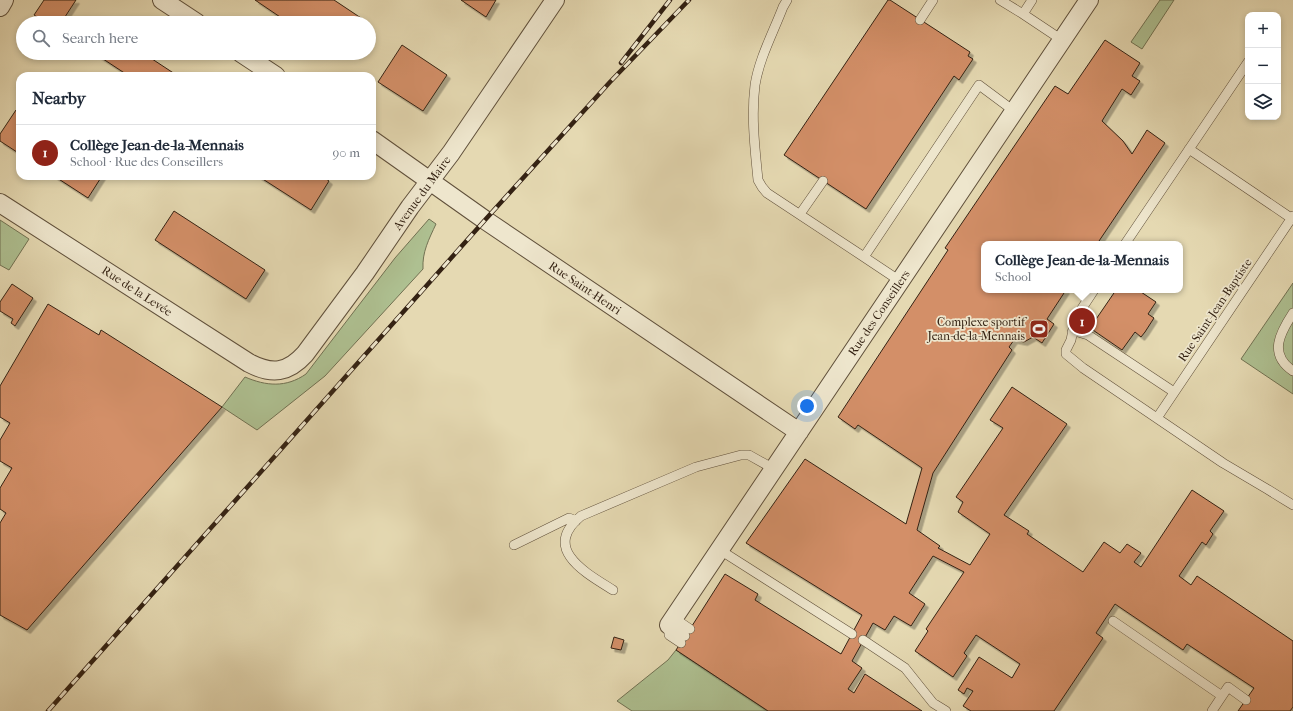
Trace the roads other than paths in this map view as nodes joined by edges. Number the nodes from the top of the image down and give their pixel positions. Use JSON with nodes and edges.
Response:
{"nodes":[{"id":1,"x":4,"y":0,"type":"edge"},
{"id":2,"x":162,"y":0,"type":"edge"},
{"id":3,"x":555,"y":0,"type":"edge"},
{"id":4,"x":787,"y":0,"type":"edge"},
{"id":5,"x":933,"y":0,"type":"edge"},
{"id":6,"x":1000,"y":0,"type":"edge"},
{"id":7,"x":1032,"y":0,"type":"edge"},
{"id":8,"x":1088,"y":0,"type":"edge"},
{"id":9,"x":0,"y":7,"type":"edge"},
{"id":10,"x":1023,"y":14,"type":"junction"},
{"id":11,"x":186,"y":16,"type":"edge"},
{"id":12,"x":920,"y":20,"type":"dead end"},
{"id":13,"x":1062,"y":40,"type":"junction"},
{"id":14,"x":252,"y":60,"type":"edge"},
{"id":15,"x":1245,"y":66,"type":"edge"},
{"id":16,"x":270,"y":72,"type":"edge"},
{"id":17,"x":1014,"y":111,"type":"junction"},
{"id":18,"x":376,"y":143,"type":"edge"},
{"id":19,"x":1189,"y":149,"type":"junction"},
{"id":20,"x":430,"y":181,"type":"junction"},
{"id":21,"x":823,"y":181,"type":"dead end"},
{"id":22,"x":0,"y":203,"type":"edge"},
{"id":23,"x":800,"y":214,"type":"junction"},
{"id":24,"x":1292,"y":217,"type":"edge"},
{"id":25,"x":1127,"y":241,"type":"edge"},
{"id":26,"x":864,"y":257,"type":"junction"},
{"id":27,"x":900,"y":281,"type":"junction"},
{"id":28,"x":1092,"y":293,"type":"edge"},
{"id":29,"x":1293,"y":313,"type":"edge"},
{"id":30,"x":1072,"y":332,"type":"junction"},
{"id":31,"x":276,"y":371,"type":"joint"},
{"id":32,"x":1293,"y":371,"type":"edge"},
{"id":33,"x":1174,"y":392,"type":"junction"},
{"id":34,"x":1158,"y":418,"type":"junction"},
{"id":35,"x":799,"y":432,"type":"junction"},
{"id":36,"x":774,"y":469,"type":"junction"},
{"id":37,"x":1293,"y":505,"type":"edge"},
{"id":38,"x":576,"y":520,"type":"junction"},
{"id":39,"x":514,"y":545,"type":"dead end"},
{"id":40,"x":720,"y":550,"type":"junction"},
{"id":41,"x":613,"y":590,"type":"dead end"},
{"id":42,"x":1113,"y":620,"type":"dead end"},
{"id":43,"x":672,"y":622,"type":"junction"},
{"id":44,"x":852,"y":634,"type":"dead end"},
{"id":45,"x":863,"y":640,"type":"dead end"},
{"id":46,"x":1222,"y":696,"type":"junction"},
{"id":47,"x":1246,"y":700,"type":"dead end"},
{"id":48,"x":946,"y":711,"type":"edge"},
{"id":49,"x":1212,"y":711,"type":"edge"}],
"edges":[{"from":1,"to":9,"type":"street"},
{"from":2,"to":11,"type":"street"},
{"from":3,"to":20,"type":"street","name":"Avenue du Maire"},
{"from":4,"to":23,"type":"lane"},
{"from":5,"to":12,"type":"lane"},
{"from":6,"to":10,"type":"lane"},
{"from":7,"to":10,"type":"lane"},
{"from":8,"to":13,"type":"street","name":"Rue des Conseillers"},
{"from":10,"to":13,"type":"lane"},
{"from":13,"to":17,"type":"street","name":"Rue des Conseillers"},
{"from":14,"to":16,"type":"street"},
{"from":15,"to":19,"type":"lane"},
{"from":17,"to":26,"type":"lane"},
{"from":17,"to":27,"type":"street","name":"Rue des Conseillers"},
{"from":18,"to":20,"type":"street","name":"Rue Saint-Henri"},
{"from":19,"to":24,"type":"lane"},
{"from":19,"to":25,"type":"lane"},
{"from":20,"to":31,"type":"street","name":"Avenue du Maire"},
{"from":20,"to":35,"type":"street","name":"Rue Saint-Henri"},
{"from":21,"to":23,"type":"lane"},
{"from":22,"to":31,"type":"street","name":"Rue de la Levée"},
{"from":23,"to":26,"type":"lane"},
{"from":24,"to":33,"type":"lane","name":"Rue Saint-Jean-Baptiste"},
{"from":26,"to":27,"type":"lane"},
{"from":27,"to":35,"type":"street","name":"Rue des Conseillers"},
{"from":28,"to":30,"type":"lane"},
{"from":29,"to":32,"type":"lane"},
{"from":30,"to":33,"type":"lane"},
{"from":30,"to":34,"type":"lane"},
{"from":33,"to":34,"type":"lane","name":"Rue Saint-Jean-Baptiste"},
{"from":34,"to":37,"type":"lane"},
{"from":35,"to":36,"type":"street","name":"Rue des Conseillers"},
{"from":36,"to":38,"type":"lane"},
{"from":36,"to":40,"type":"street","name":"Rue des Conseillers"},
{"from":38,"to":39,"type":"lane"},
{"from":38,"to":41,"type":"lane"},
{"from":40,"to":43,"type":"street","name":"Rue des Conseillers"},
{"from":40,"to":44,"type":"lane"},
{"from":42,"to":46,"type":"lane"},
{"from":43,"to":43,"type":"lane"},
{"from":45,"to":48,"type":"lane"},
{"from":46,"to":47,"type":"lane"},
{"from":46,"to":49,"type":"lane"}]}
